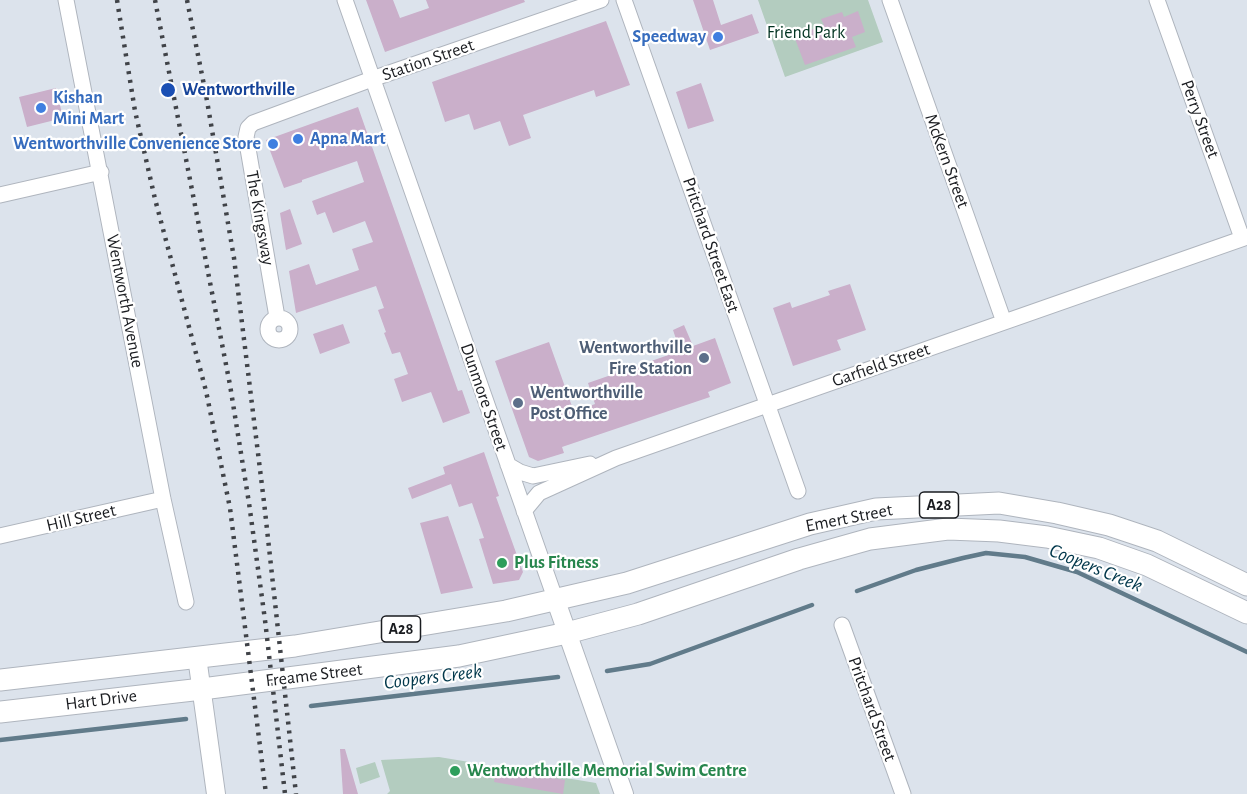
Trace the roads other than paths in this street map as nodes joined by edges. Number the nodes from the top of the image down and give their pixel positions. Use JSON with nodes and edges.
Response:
{"nodes":[{"id":1,"x":66,"y":0,"type":"edge"},
{"id":2,"x":345,"y":0,"type":"edge"},
{"id":3,"x":601,"y":0,"type":"edge"},
{"id":4,"x":624,"y":0,"type":"edge"},
{"id":5,"x":890,"y":0,"type":"edge"},
{"id":6,"x":1157,"y":0,"type":"edge"},
{"id":7,"x":372,"y":79,"type":"junction"},
{"id":8,"x":256,"y":121,"type":"joint"},
{"id":9,"x":101,"y":172,"type":"junction"},
{"id":10,"x":0,"y":195,"type":"edge"},
{"id":11,"x":1245,"y":237,"type":"edge"},
{"id":12,"x":277,"y":317,"type":"dead end"},
{"id":13,"x":1004,"y":322,"type":"junction"},
{"id":14,"x":767,"y":405,"type":"junction"},
{"id":15,"x":616,"y":458,"type":"junction"},
{"id":16,"x":508,"y":465,"type":"junction"},
{"id":17,"x":798,"y":491,"type":"dead end"},
{"id":18,"x":163,"y":499,"type":"junction"},
{"id":19,"x":524,"y":511,"type":"junction"},
{"id":20,"x":0,"y":536,"type":"edge"},
{"id":21,"x":1247,"y":585,"type":"edge"},
{"id":22,"x":556,"y":601,"type":"junction"},
{"id":23,"x":186,"y":602,"type":"dead end"},
{"id":24,"x":1247,"y":613,"type":"edge"},
{"id":25,"x":842,"y":625,"type":"dead end"},
{"id":26,"x":567,"y":633,"type":"junction"},
{"id":27,"x":197,"y":657,"type":"junction"},
{"id":28,"x":0,"y":680,"type":"edge"},
{"id":29,"x":202,"y":689,"type":"junction"},
{"id":30,"x":0,"y":712,"type":"edge"},
{"id":31,"x":216,"y":794,"type":"edge"},
{"id":32,"x":624,"y":794,"type":"edge"},
{"id":33,"x":903,"y":794,"type":"edge"}],
"edges":[{"from":1,"to":9,"type":"street","name":"Wentworth Avenue"},
{"from":2,"to":7,"type":"street","name":"Dunmore Street"},
{"from":3,"to":7,"type":"street","name":"Station Street"},
{"from":4,"to":14,"type":"street","name":"Pritchard Street East"},
{"from":5,"to":13,"type":"street","name":"McKern Street"},
{"from":6,"to":11,"type":"street","name":"Perry Street"},
{"from":7,"to":8,"type":"street","name":"Station Street"},
{"from":7,"to":16,"type":"street","name":"Dunmore Street"},
{"from":8,"to":12,"type":"street","name":"The Kingsway"},
{"from":9,"to":10,"type":"street"},
{"from":9,"to":18,"type":"street","name":"Wentworth Avenue"},
{"from":11,"to":13,"type":"street","name":"Garfield Street"},
{"from":13,"to":14,"type":"street","name":"Garfield Street"},
{"from":14,"to":15,"type":"street","name":"Garfield Street"},
{"from":14,"to":17,"type":"street","name":"Pritchard Street East"},
{"from":15,"to":16,"type":"street"},
{"from":15,"to":19,"type":"street","name":"Garfield Street"},
{"from":16,"to":19,"type":"street","name":"Dunmore Street"},
{"from":18,"to":20,"type":"street","name":"Hill Street"},
{"from":18,"to":23,"type":"street","name":"Wentworth Avenue"},
{"from":19,"to":22,"type":"street","name":"Dunmore Street"},
{"from":21,"to":22,"type":"highway","name":"Emert Street","number":"A28"},
{"from":22,"to":26,"type":"main road","name":"Dunmore Street"},
{"from":22,"to":27,"type":"highway","name":"Freame Street","number":"A28"},
{"from":24,"to":26,"type":"highway","name":"Emert Street","number":"A28"},
{"from":25,"to":33,"type":"street","name":"Pritchard Street"},
{"from":26,"to":29,"type":"highway","name":"Freame Street","number":"A28"},
{"from":26,"to":32,"type":"main road","name":"Dunmore Street"},
{"from":27,"to":28,"type":"highway","name":"Hart Drive","number":"A28"},
{"from":27,"to":29,"type":"main road"},
{"from":29,"to":30,"type":"highway","name":"Hart Drive","number":"A28"},
{"from":29,"to":31,"type":"main road"}]}
